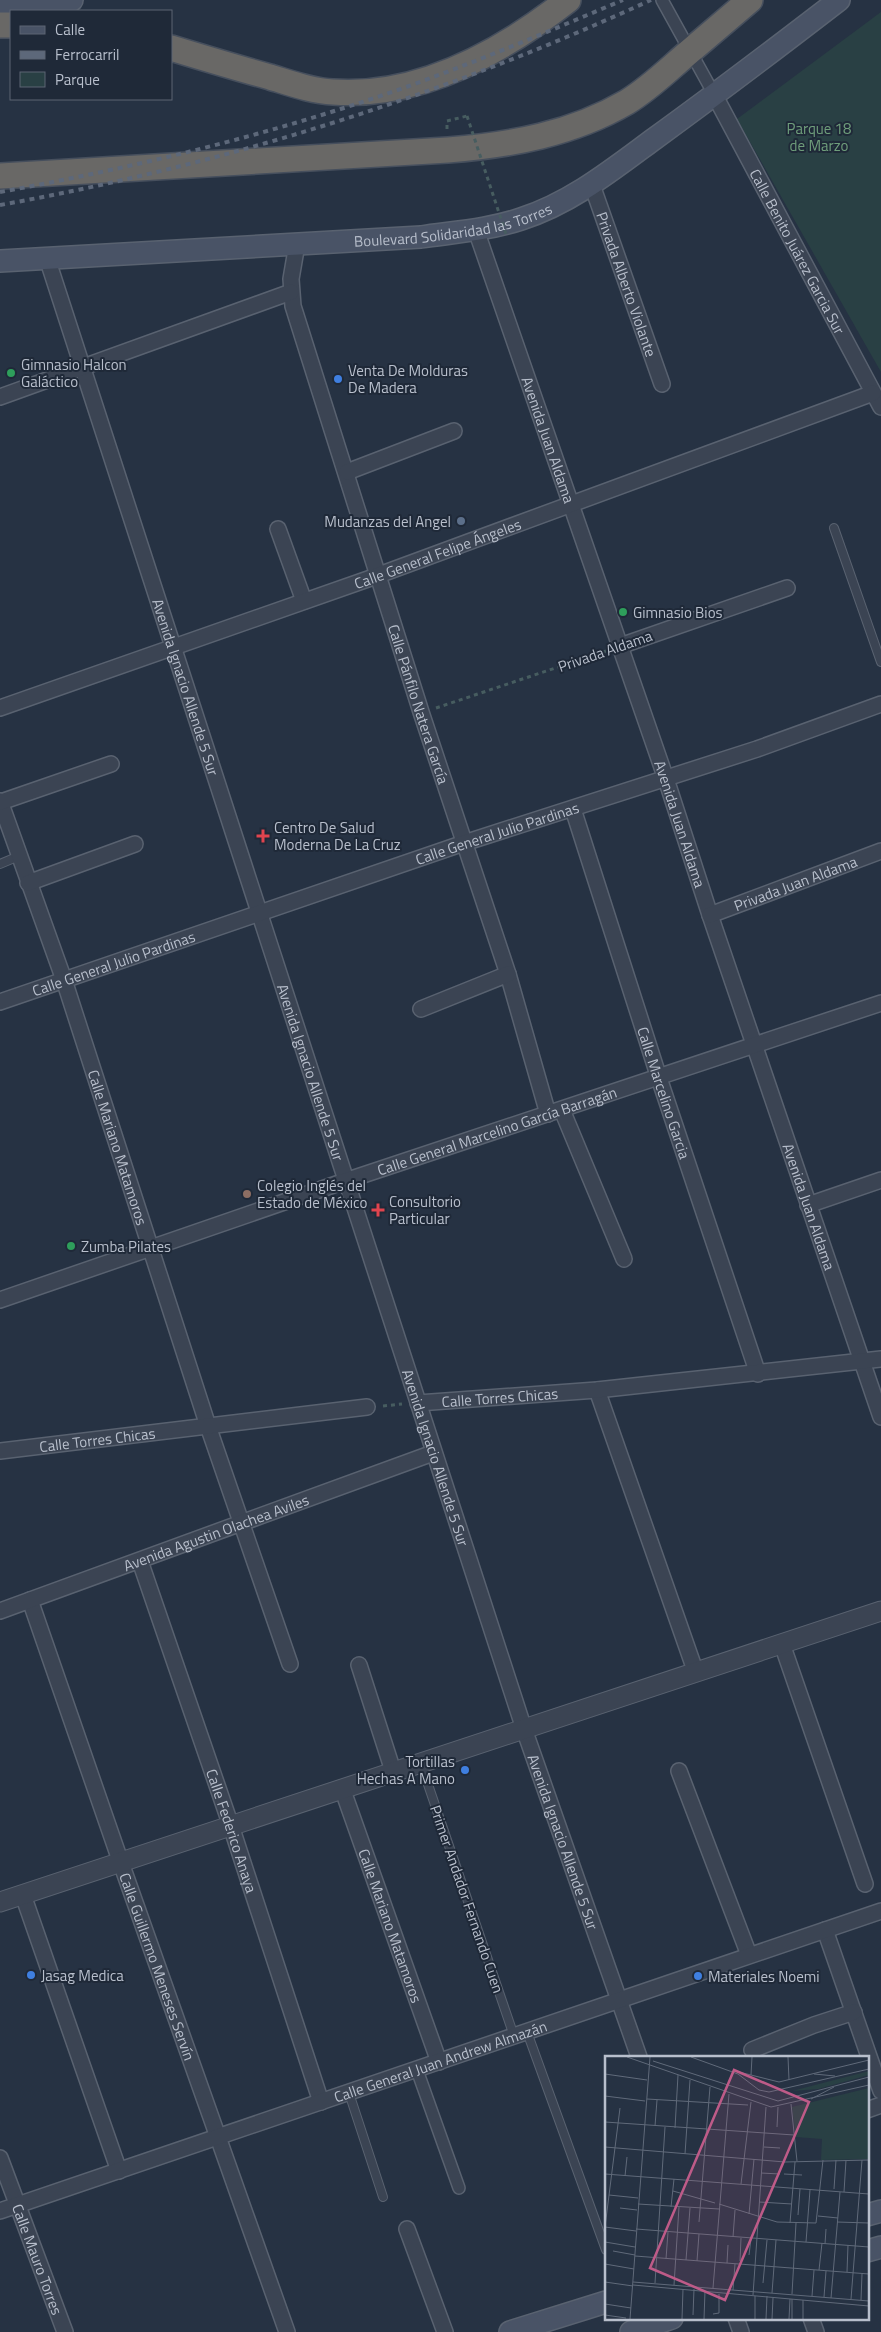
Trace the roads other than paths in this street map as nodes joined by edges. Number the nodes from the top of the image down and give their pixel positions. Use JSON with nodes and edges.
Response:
{"nodes":[{"id":1,"x":72,"y":0,"type":"edge"},
{"id":2,"x":568,"y":0,"type":"edge"},
{"id":3,"x":662,"y":0,"type":"edge"},
{"id":4,"x":750,"y":0,"type":"edge"},
{"id":5,"x":839,"y":0,"type":"edge"},
{"id":6,"x":0,"y":5,"type":"edge"},
{"id":7,"x":172,"y":48,"type":"edge"},
{"id":8,"x":690,"y":51,"type":"junction"},
{"id":9,"x":715,"y":96,"type":"junction"},
{"id":10,"x":0,"y":176,"type":"edge"},
{"id":11,"x":592,"y":185,"type":"junction"},
{"id":12,"x":476,"y":230,"type":"junction"},
{"id":13,"x":297,"y":244,"type":"junction"},
{"id":14,"x":47,"y":258,"type":"junction"},
{"id":15,"x":0,"y":261,"type":"edge"},
{"id":16,"x":291,"y":292,"type":"junction"},
{"id":17,"x":82,"y":368,"type":"junction"},
{"id":18,"x":662,"y":384,"type":"dead end"},
{"id":19,"x":873,"y":394,"type":"junction"},
{"id":20,"x":0,"y":397,"type":"edge"},
{"id":21,"x":881,"y":407,"type":"edge"},
{"id":22,"x":454,"y":431,"type":"dead end"},
{"id":23,"x":347,"y":472,"type":"junction"},
{"id":24,"x":571,"y":503,"type":"junction"},
{"id":25,"x":834,"y":528,"type":"dead end"},
{"id":26,"x":278,"y":529,"type":"dead end"},
{"id":27,"x":379,"y":575,"type":"junction"},
{"id":28,"x":787,"y":588,"type":"dead end"},
{"id":29,"x":304,"y":601,"type":"junction"},
{"id":30,"x":173,"y":646,"type":"junction"},
{"id":31,"x":620,"y":646,"type":"junction"},
{"id":32,"x":881,"y":662,"type":"edge"},
{"id":33,"x":881,"y":704,"type":"edge"},
{"id":34,"x":0,"y":708,"type":"edge"},
{"id":35,"x":111,"y":764,"type":"dead end"},
{"id":36,"x":666,"y":779,"type":"junction"},
{"id":37,"x":0,"y":802,"type":"edge"},
{"id":38,"x":573,"y":809,"type":"junction"},
{"id":39,"x":464,"y":843,"type":"junction"},
{"id":40,"x":135,"y":844,"type":"dead end"},
{"id":41,"x":881,"y":851,"type":"edge"},
{"id":42,"x":19,"y":856,"type":"junction"},
{"id":43,"x":0,"y":864,"type":"edge"},
{"id":44,"x":28,"y":883,"type":"junction"},
{"id":45,"x":258,"y":912,"type":"junction"},
{"id":46,"x":710,"y":915,"type":"junction"},
{"id":47,"x":508,"y":974,"type":"junction"},
{"id":48,"x":64,"y":980,"type":"junction"},
{"id":49,"x":0,"y":1002,"type":"edge"},
{"id":50,"x":881,"y":1002,"type":"edge"},
{"id":51,"x":421,"y":1009,"type":"dead end"},
{"id":52,"x":754,"y":1045,"type":"junction"},
{"id":53,"x":659,"y":1078,"type":"junction"},
{"id":54,"x":555,"y":1112,"type":"junction"},
{"id":55,"x":881,"y":1180,"type":"edge"},
{"id":56,"x":345,"y":1182,"type":"junction"},
{"id":57,"x":808,"y":1205,"type":"junction"},
{"id":58,"x":152,"y":1249,"type":"junction"},
{"id":59,"x":624,"y":1259,"type":"dead end"},
{"id":60,"x":0,"y":1300,"type":"edge"},
{"id":61,"x":881,"y":1359,"type":"edge"},
{"id":62,"x":862,"y":1362,"type":"junction"},
{"id":63,"x":758,"y":1374,"type":"junction"},
{"id":64,"x":597,"y":1390,"type":"junction"},
{"id":65,"x":418,"y":1403,"type":"junction"},
{"id":66,"x":367,"y":1407,"type":"road end"},
{"id":67,"x":881,"y":1417,"type":"edge"},
{"id":68,"x":208,"y":1426,"type":"junction"},
{"id":69,"x":0,"y":1451,"type":"edge"},
{"id":70,"x":433,"y":1453,"type":"junction"},
{"id":71,"x":243,"y":1523,"type":"junction"},
{"id":72,"x":140,"y":1561,"type":"junction"},
{"id":73,"x":30,"y":1600,"type":"junction"},
{"id":74,"x":0,"y":1611,"type":"edge"},
{"id":75,"x":880,"y":1615,"type":"edge"},
{"id":76,"x":782,"y":1644,"type":"junction"},
{"id":77,"x":290,"y":1664,"type":"dead end"},
{"id":78,"x":359,"y":1665,"type":"dead end"},
{"id":79,"x":696,"y":1673,"type":"junction"},
{"id":80,"x":524,"y":1729,"type":"junction"},
{"id":81,"x":420,"y":1762,"type":"junction"},
{"id":82,"x":393,"y":1771,"type":"junction"},
{"id":83,"x":679,"y":1771,"type":"dead end"},
{"id":84,"x":342,"y":1788,"type":"junction"},
{"id":85,"x":231,"y":1826,"type":"junction"},
{"id":86,"x":121,"y":1863,"type":"junction"},
{"id":87,"x":865,"y":1884,"type":"dead end"},
{"id":88,"x":23,"y":1895,"type":"junction"},
{"id":89,"x":0,"y":1902,"type":"edge"},
{"id":90,"x":881,"y":1911,"type":"edge"},
{"id":91,"x":825,"y":1930,"type":"junction"},
{"id":92,"x":749,"y":1955,"type":"junction"},
{"id":93,"x":618,"y":2000,"type":"junction"},
{"id":94,"x":854,"y":2012,"type":"junction"},
{"id":95,"x":521,"y":2034,"type":"junction"},
{"id":96,"x":752,"y":2050,"type":"dead end"},
{"id":97,"x":639,"y":2056,"type":"edge"},
{"id":98,"x":439,"y":2062,"type":"junction"},
{"id":99,"x":417,"y":2070,"type":"junction"},
{"id":100,"x":881,"y":2091,"type":"edge"},
{"id":101,"x":349,"y":2093,"type":"junction"},
{"id":102,"x":321,"y":2102,"type":"junction"},
{"id":103,"x":881,"y":2105,"type":"edge"},
{"id":104,"x":868,"y":2110,"type":"edge"},
{"id":105,"x":217,"y":2138,"type":"junction"},
{"id":106,"x":0,"y":2158,"type":"edge"},
{"id":107,"x":118,"y":2171,"type":"junction"},
{"id":108,"x":459,"y":2188,"type":"dead end"},
{"id":109,"x":383,"y":2198,"type":"dead end"},
{"id":110,"x":17,"y":2205,"type":"junction"},
{"id":111,"x":0,"y":2211,"type":"edge"},
{"id":112,"x":881,"y":2211,"type":"edge"},
{"id":113,"x":868,"y":2215,"type":"edge"},
{"id":114,"x":407,"y":2229,"type":"dead end"},
{"id":115,"x":605,"y":2247,"type":"edge"},
{"id":116,"x":881,"y":2247,"type":"edge"},
{"id":117,"x":868,"y":2251,"type":"edge"},
{"id":118,"x":605,"y":2302,"type":"edge"},
{"id":119,"x":667,"y":2320,"type":"edge"},
{"id":120,"x":737,"y":2320,"type":"edge"},
{"id":121,"x":812,"y":2320,"type":"edge"},
{"id":122,"x":641,"y":2330,"type":"edge"},
{"id":123,"x":515,"y":2331,"type":"edge"},
{"id":124,"x":65,"y":2332,"type":"edge"},
{"id":125,"x":287,"y":2332,"type":"edge"},
{"id":126,"x":445,"y":2332,"type":"edge"},
{"id":127,"x":741,"y":2332,"type":"edge"},
{"id":128,"x":816,"y":2332,"type":"edge"}],
"edges":[{"from":1,"to":6,"type":"main road"},
{"from":2,"to":7,"type":"highway"},
{"from":3,"to":8,"type":"street"},
{"from":4,"to":8,"type":"highway"},
{"from":5,"to":9,"type":"main road","name":"Boulevard Solidaridad las Torres"},
{"from":8,"to":9,"type":"street"},
{"from":8,"to":10,"type":"highway"},
{"from":9,"to":11,"type":"main road","name":"Boulevard Solidaridad las Torres"},
{"from":9,"to":19,"type":"street","name":"Calle Benito Juárez Garcia Sur"},
{"from":11,"to":12,"type":"main road","name":"Boulevard Solidaridad las Torres"},
{"from":11,"to":18,"type":"street","name":"Privada Alberto Violante"},
{"from":12,"to":13,"type":"main road","name":"Boulevard Solidaridad las Torres"},
{"from":12,"to":24,"type":"street","name":"Avenida Juan Aldama"},
{"from":13,"to":14,"type":"main road","name":"Boulevard Solidaridad las Torres"},
{"from":13,"to":16,"type":"street","name":"Calle Pánfilo Natera García"},
{"from":14,"to":15,"type":"main road","name":"Boulevard Solidaridad las Torres"},
{"from":14,"to":17,"type":"street","name":"Avenida Ignacio Allende 5 Sur"},
{"from":16,"to":17,"type":"street"},
{"from":16,"to":23,"type":"street","name":"Calle Pánfilo Natera García"},
{"from":17,"to":20,"type":"street"},
{"from":17,"to":30,"type":"street","name":"Avenida Ignacio Allende 5 Sur"},
{"from":19,"to":21,"type":"street","name":"Calle Benito Juárez Garcia Sur"},
{"from":19,"to":24,"type":"street","name":"Calle General Felipe Ángeles"},
{"from":22,"to":23,"type":"street"},
{"from":23,"to":27,"type":"street","name":"Calle Pánfilo Natera García"},
{"from":24,"to":27,"type":"street","name":"Calle General Felipe Ángeles"},
{"from":24,"to":31,"type":"street","name":"Avenida Juan Aldama"},
{"from":25,"to":32,"type":"lane"},
{"from":26,"to":29,"type":"street"},
{"from":27,"to":29,"type":"street","name":"Calle General Felipe Ángeles"},
{"from":27,"to":39,"type":"street","name":"Calle Pánfilo Natera García"},
{"from":28,"to":31,"type":"street","name":"Privada Aldama"},
{"from":29,"to":30,"type":"street","name":"Calle General Felipe Ángeles"},
{"from":30,"to":34,"type":"street","name":"Calle General Felipe Ángeles"},
{"from":30,"to":45,"type":"street","name":"Avenida Ignacio Allende 5 Sur"},
{"from":31,"to":36,"type":"street","name":"Avenida Juan Aldama"},
{"from":33,"to":36,"type":"street","name":"Calle General Julio Pardinas"},
{"from":35,"to":37,"type":"street"},
{"from":36,"to":38,"type":"street","name":"Calle General Julio Pardinas"},
{"from":36,"to":46,"type":"street","name":"Avenida Juan Aldama"},
{"from":37,"to":42,"type":"street","name":"Calle Mariano Matamoros"},
{"from":38,"to":39,"type":"street","name":"Calle General Julio Pardinas"},
{"from":38,"to":53,"type":"street","name":"Calle Marcelino Garcia"},
{"from":39,"to":45,"type":"street","name":"Calle General Julio Pardinas"},
{"from":39,"to":47,"type":"street","name":"Calle Pánfilo Natera García"},
{"from":40,"to":44,"type":"street"},
{"from":41,"to":46,"type":"street","name":"Privada Juan Aldama"},
{"from":42,"to":43,"type":"lane"},
{"from":42,"to":44,"type":"street","name":"Calle Mariano Matamoros"},
{"from":44,"to":48,"type":"street","name":"Calle Mariano Matamoros"},
{"from":45,"to":48,"type":"street","name":"Calle General Julio Pardinas"},
{"from":45,"to":56,"type":"street","name":"Avenida Ignacio Allende 5 Sur"},
{"from":46,"to":52,"type":"street","name":"Avenida Juan Aldama"},
{"from":47,"to":51,"type":"street"},
{"from":47,"to":54,"type":"street","name":"Calle Pánfilo Natera García"},
{"from":48,"to":49,"type":"street","name":"Calle General Julio Pardinas"},
{"from":48,"to":58,"type":"street","name":"Calle Mariano Matamoros"},
{"from":50,"to":52,"type":"street","name":"Calle General Marcelino García Barragán"},
{"from":52,"to":53,"type":"street","name":"Calle General Marcelino García Barragán"},
{"from":52,"to":57,"type":"street","name":"Avenida Juan Aldama"},
{"from":53,"to":54,"type":"street","name":"Calle General Marcelino García Barragán"},
{"from":53,"to":63,"type":"street","name":"Calle Marcelino Garcia"},
{"from":54,"to":56,"type":"street","name":"Calle General Marcelino García Barragán"},
{"from":54,"to":59,"type":"street","name":"Calle Pánfilo Natera García"},
{"from":55,"to":57,"type":"street"},
{"from":56,"to":58,"type":"street","name":"Calle General Marcelino García Barragán"},
{"from":56,"to":65,"type":"street","name":"Avenida Ignacio Allende 5 Sur"},
{"from":57,"to":62,"type":"street","name":"Avenida Juan Aldama"},
{"from":58,"to":60,"type":"street","name":"Calle General Marcelino García Barragán"},
{"from":58,"to":68,"type":"street","name":"Calle Mariano Matamoros"},
{"from":61,"to":62,"type":"street","name":"Calle Torres Chicas"},
{"from":62,"to":63,"type":"street","name":"Calle Torres Chicas"},
{"from":62,"to":67,"type":"street","name":"Avenida Juan Aldama"},
{"from":63,"to":64,"type":"street","name":"Calle Torres Chicas"},
{"from":64,"to":65,"type":"street","name":"Calle Torres Chicas"},
{"from":64,"to":79,"type":"street"},
{"from":65,"to":70,"type":"street","name":"Avenida Ignacio Allende 5 Sur"},
{"from":66,"to":68,"type":"street","name":"Calle Torres Chicas"},
{"from":68,"to":69,"type":"street","name":"Calle Torres Chicas"},
{"from":68,"to":71,"type":"street","name":"Calle Mariano Matamoros"},
{"from":70,"to":71,"type":"street","name":"Avenida Agustin Olachea Aviles"},
{"from":70,"to":80,"type":"street","name":"Avenida Ignacio Allende 5 Sur"},
{"from":71,"to":72,"type":"street","name":"Avenida Agustin Olachea Aviles"},
{"from":71,"to":77,"type":"street","name":"Calle Mariano Matamoros"},
{"from":72,"to":73,"type":"street","name":"Avenida Agustin Olachea Aviles"},
{"from":72,"to":85,"type":"street","name":"Calle Federico Anaya"},
{"from":73,"to":74,"type":"street","name":"Avenida Agustin Olachea Aviles"},
{"from":73,"to":86,"type":"street","name":"Calle Guillermo Meneses Servín"},
{"from":75,"to":76,"type":"street"},
{"from":76,"to":79,"type":"street"},
{"from":76,"to":87,"type":"street"},
{"from":78,"to":82,"type":"street"},
{"from":79,"to":80,"type":"street"},
{"from":80,"to":81,"type":"street"},
{"from":80,"to":93,"type":"street","name":"Avenida Ignacio Allende 5 Sur"},
{"from":81,"to":82,"type":"street"},
{"from":81,"to":95,"type":"lane","name":"Primer Andador Fernando Cuen"},
{"from":82,"to":84,"type":"street"},
{"from":83,"to":92,"type":"street"},
{"from":84,"to":85,"type":"street"},
{"from":84,"to":98,"type":"street","name":"Calle Mariano Matamoros"},
{"from":85,"to":86,"type":"street"},
{"from":85,"to":102,"type":"street","name":"Calle Federico Anaya"},
{"from":86,"to":88,"type":"street"},
{"from":86,"to":105,"type":"street","name":"Calle Guillermo Meneses Servín"},
{"from":88,"to":89,"type":"street"},
{"from":88,"to":107,"type":"street"},
{"from":90,"to":91,"type":"street","name":"Calle General Juan Andrew Almazán"},
{"from":91,"to":92,"type":"street","name":"Calle General Juan Andrew Almazán"},
{"from":91,"to":94,"type":"street"},
{"from":92,"to":93,"type":"street","name":"Calle General Juan Andrew Almazán"},
{"from":93,"to":95,"type":"street","name":"Calle General Juan Andrew Almazán"},
{"from":93,"to":97,"type":"street","name":"Avenida Ignacio Allende 5 Sur"},
{"from":94,"to":96,"type":"street"},
{"from":94,"to":100,"type":"street"},
{"from":95,"to":98,"type":"street","name":"Calle General Juan Andrew Almazán"},
{"from":95,"to":115,"type":"lane","name":"Primer Andador Fernando Cuen"},
{"from":98,"to":99,"type":"street","name":"Calle General Juan Andrew Almazán"},
{"from":99,"to":101,"type":"street","name":"Calle General Juan Andrew Almazán"},
{"from":99,"to":108,"type":"street"},
{"from":101,"to":102,"type":"street","name":"Calle General Juan Andrew Almazán"},
{"from":101,"to":109,"type":"lane"},
{"from":102,"to":105,"type":"street","name":"Calle General Juan Andrew Almazán"},
{"from":103,"to":104,"type":"street"},
{"from":105,"to":107,"type":"street","name":"Calle General Juan Andrew Almazán"},
{"from":105,"to":125,"type":"street","name":"Calle Guillermo Meneses Servín"},
{"from":106,"to":110,"type":"street","name":"Calle Mauro Torres"},
{"from":107,"to":110,"type":"street","name":"Calle General Juan Andrew Almazán"},
{"from":110,"to":111,"type":"street","name":"Calle General Juan Andrew Almazán"},
{"from":110,"to":124,"type":"street","name":"Calle Mauro Torres"},
{"from":112,"to":113,"type":"main road"},
{"from":114,"to":126,"type":"street"},
{"from":116,"to":117,"type":"main road"},
{"from":118,"to":123,"type":"main road"},
{"from":119,"to":122,"type":"main road"},
{"from":120,"to":127,"type":"street"},
{"from":121,"to":128,"type":"street"}]}
